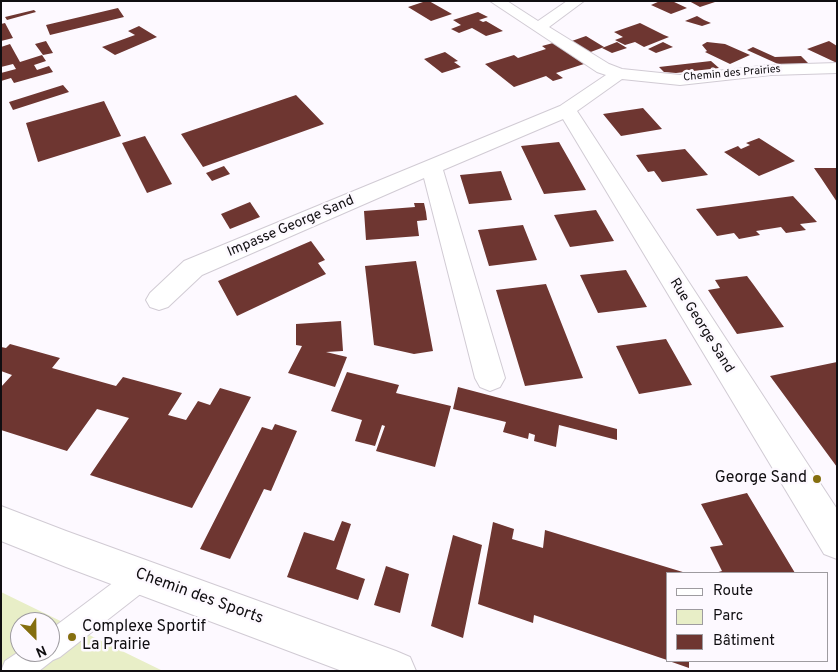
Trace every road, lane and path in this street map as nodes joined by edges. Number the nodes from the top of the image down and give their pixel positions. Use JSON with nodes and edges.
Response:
{"nodes":[{"id":1,"x":498,"y":1,"type":"edge"},
{"id":2,"x":576,"y":1,"type":"edge"},
{"id":3,"x":539,"y":27,"type":"junction"},
{"id":4,"x":837,"y":68,"type":"edge"},
{"id":5,"x":619,"y":74,"type":"junction"},
{"id":6,"x":567,"y":110,"type":"junction"},
{"id":7,"x":432,"y":167,"type":"junction"},
{"id":8,"x":159,"y":300,"type":"dead end"},
{"id":9,"x":490,"y":378,"type":"dead end"},
{"id":10,"x":1,"y":523,"type":"edge"},
{"id":11,"x":837,"y":541,"type":"edge"},
{"id":12,"x":143,"y":576,"type":"junction"},
{"id":13,"x":60,"y":639,"type":"edge"},
{"id":14,"x":28,"y":662,"type":"edge"},
{"id":15,"x":15,"y":671,"type":"edge"},
{"id":16,"x":396,"y":671,"type":"edge"}],
"edges":[{"from":1,"to":3,"type":"street","name":"Chemin des Prairies"},
{"from":2,"to":3,"type":"street"},
{"from":3,"to":5,"type":"street","name":"Chemin des Prairies"},
{"from":4,"to":5,"type":"street","name":"Chemin des Prairies"},
{"from":5,"to":6,"type":"street","name":"Impasse George Sand"},
{"from":6,"to":7,"type":"street","name":"Impasse George Sand"},
{"from":6,"to":11,"type":"street","name":"Rue George Sand"},
{"from":7,"to":8,"type":"street","name":"Impasse George Sand"},
{"from":7,"to":9,"type":"street"},
{"from":10,"to":12,"type":"street","name":"Chemin des Sports"},
{"from":12,"to":13,"type":"lane"},
{"from":12,"to":16,"type":"street","name":"Chemin des Sports"},
{"from":14,"to":15,"type":"lane"}]}
